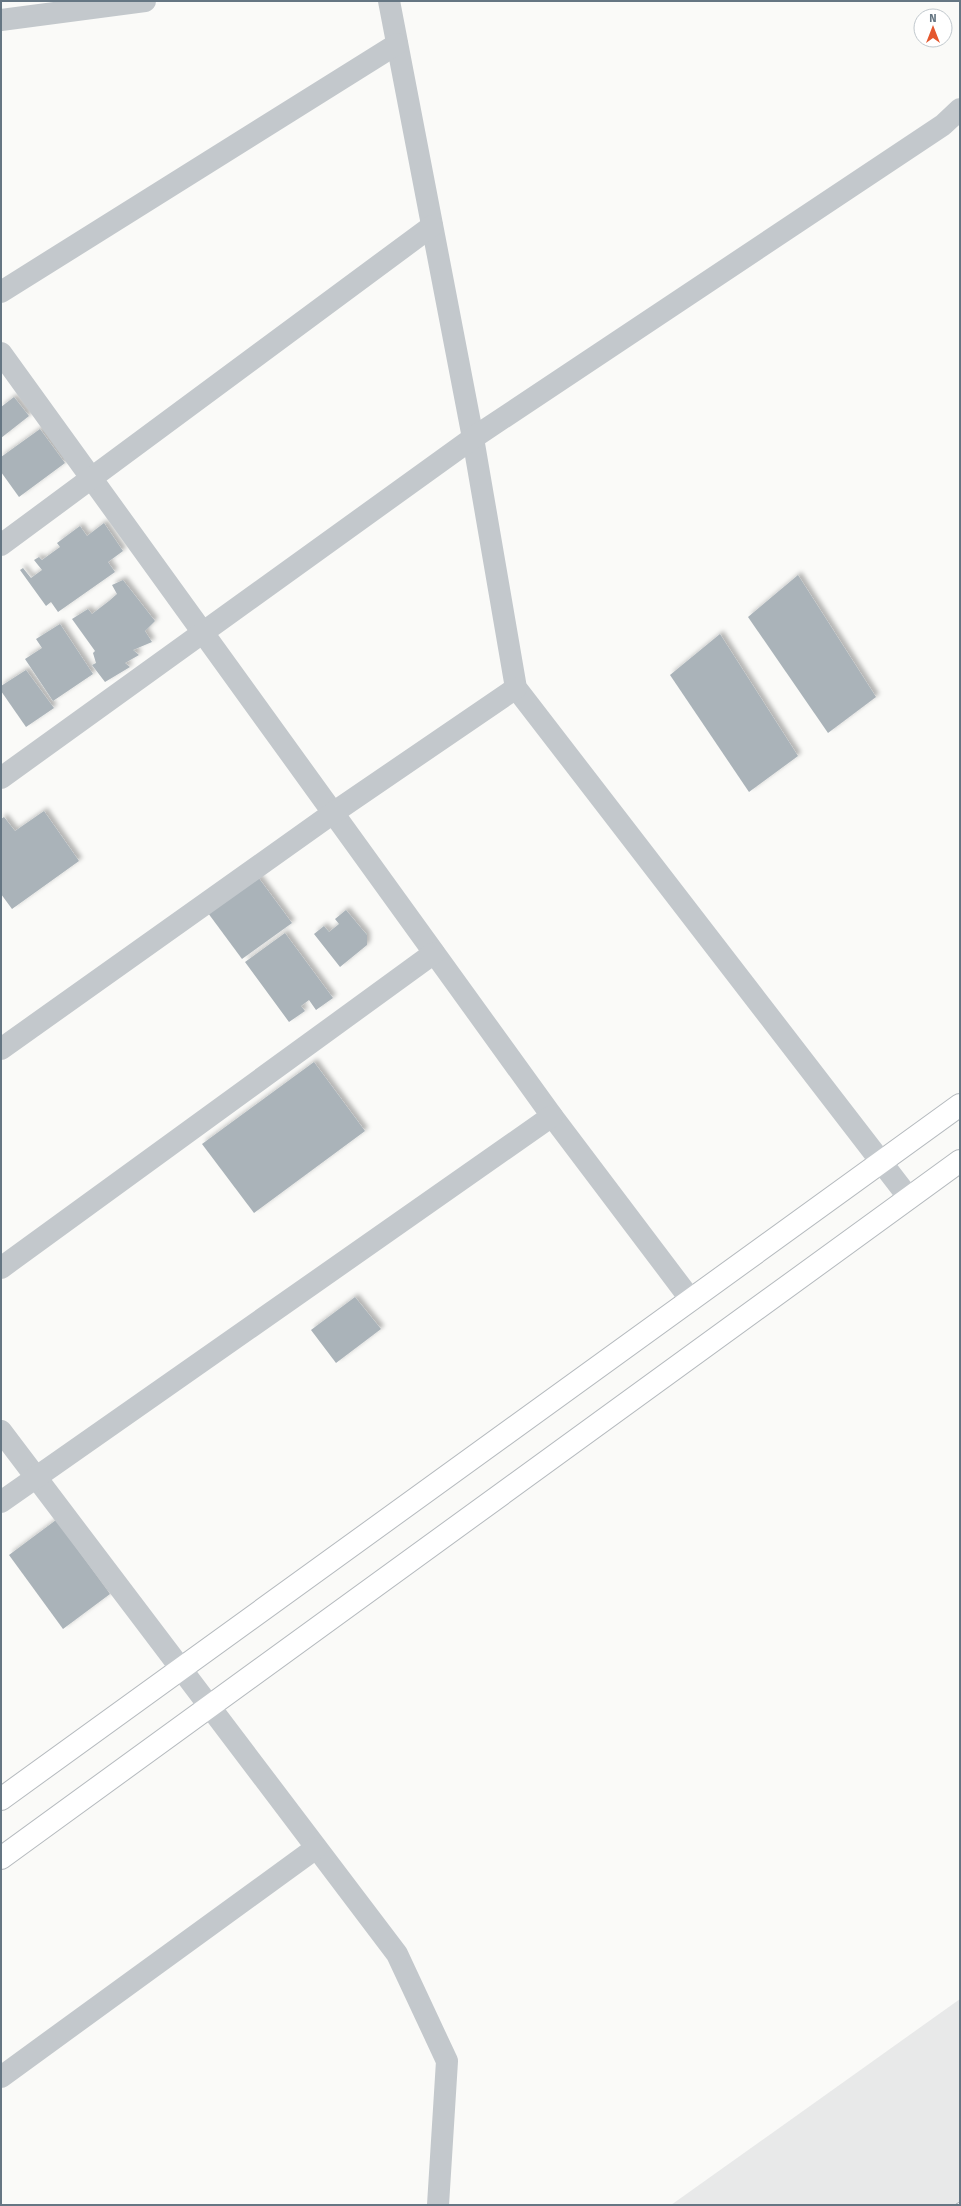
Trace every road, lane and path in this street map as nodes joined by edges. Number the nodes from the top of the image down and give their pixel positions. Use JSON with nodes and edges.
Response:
{"nodes":[{"id":1,"x":145,"y":1,"type":"edge"},
{"id":2,"x":389,"y":1,"type":"edge"},
{"id":3,"x":1,"y":20,"type":"edge"},
{"id":4,"x":397,"y":44,"type":"junction"},
{"id":5,"x":960,"y":109,"type":"edge"},
{"id":6,"x":432,"y":226,"type":"junction"},
{"id":7,"x":1,"y":292,"type":"edge"},
{"id":8,"x":1,"y":353,"type":"edge"},
{"id":9,"x":473,"y":438,"type":"junction"},
{"id":10,"x":92,"y":479,"type":"junction"},
{"id":11,"x":1,"y":545,"type":"edge"},
{"id":12,"x":203,"y":632,"type":"junction"},
{"id":13,"x":516,"y":688,"type":"junction"},
{"id":14,"x":1,"y":778,"type":"edge"},
{"id":15,"x":333,"y":814,"type":"junction"},
{"id":16,"x":434,"y":953,"type":"junction"},
{"id":17,"x":1,"y":1049,"type":"edge"},
{"id":18,"x":960,"y":1105,"type":"edge"},
{"id":19,"x":552,"y":1116,"type":"junction"},
{"id":20,"x":882,"y":1161,"type":"junction"},
{"id":21,"x":960,"y":1162,"type":"edge"},
{"id":22,"x":909,"y":1198,"type":"junction"},
{"id":23,"x":1,"y":1268,"type":"edge"},
{"id":24,"x":691,"y":1300,"type":"junction"},
{"id":25,"x":1,"y":1431,"type":"edge"},
{"id":26,"x":36,"y":1478,"type":"junction"},
{"id":27,"x":1,"y":1502,"type":"edge"},
{"id":28,"x":180,"y":1668,"type":"junction"},
{"id":29,"x":210,"y":1708,"type":"junction"},
{"id":30,"x":1,"y":1799,"type":"edge"},
{"id":31,"x":316,"y":1848,"type":"junction"},
{"id":32,"x":1,"y":1858,"type":"edge"},
{"id":33,"x":1,"y":2077,"type":"edge"},
{"id":34,"x":438,"y":2205,"type":"edge"}],
"edges":[{"from":1,"to":3,"type":"street"},
{"from":2,"to":4,"type":"street"},
{"from":4,"to":6,"type":"street"},
{"from":4,"to":7,"type":"street"},
{"from":5,"to":9,"type":"street"},
{"from":6,"to":9,"type":"street"},
{"from":6,"to":10,"type":"street"},
{"from":8,"to":10,"type":"street"},
{"from":9,"to":12,"type":"street"},
{"from":9,"to":13,"type":"street"},
{"from":10,"to":11,"type":"street"},
{"from":10,"to":12,"type":"street"},
{"from":12,"to":14,"type":"street"},
{"from":12,"to":15,"type":"street"},
{"from":13,"to":15,"type":"street"},
{"from":13,"to":20,"type":"street"},
{"from":15,"to":16,"type":"street"},
{"from":15,"to":17,"type":"street"},
{"from":16,"to":19,"type":"street"},
{"from":16,"to":23,"type":"street"},
{"from":18,"to":20,"type":"main road"},
{"from":19,"to":24,"type":"street"},
{"from":19,"to":26,"type":"street"},
{"from":20,"to":22,"type":"street"},
{"from":20,"to":24,"type":"main road"},
{"from":21,"to":22,"type":"main road"},
{"from":22,"to":29,"type":"main road"},
{"from":24,"to":28,"type":"main road"},
{"from":25,"to":26,"type":"street"},
{"from":26,"to":27,"type":"street"},
{"from":26,"to":28,"type":"street"},
{"from":28,"to":29,"type":"street"},
{"from":28,"to":30,"type":"main road"},
{"from":29,"to":31,"type":"street"},
{"from":29,"to":32,"type":"main road"},
{"from":31,"to":33,"type":"street"},
{"from":31,"to":34,"type":"street"}]}
